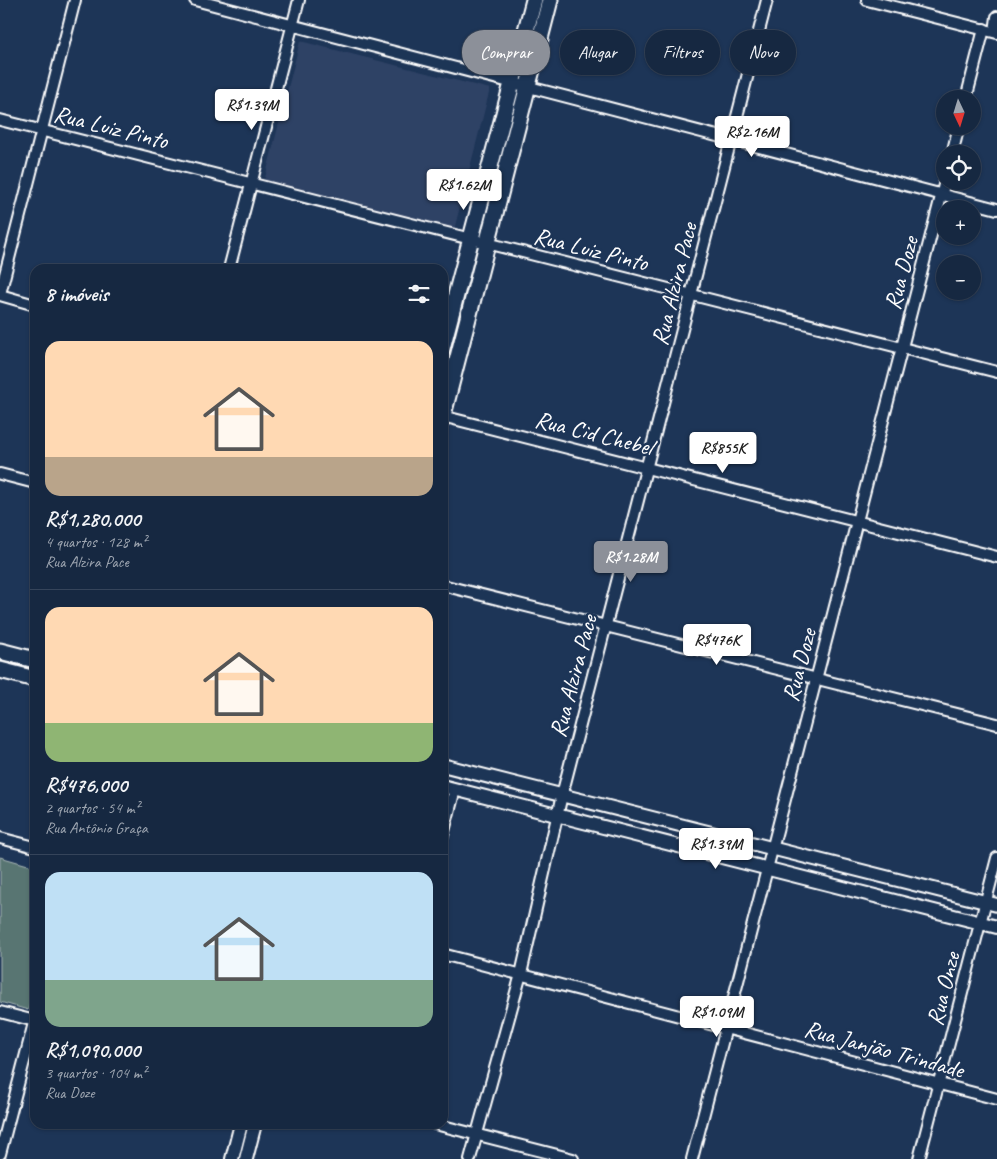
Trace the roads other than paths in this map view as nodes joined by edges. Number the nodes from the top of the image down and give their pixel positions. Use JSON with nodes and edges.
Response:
{"nodes":[{"id":1,"x":75,"y":0,"type":"edge"},
{"id":2,"x":195,"y":0,"type":"edge"},
{"id":3,"x":299,"y":0,"type":"edge"},
{"id":4,"x":534,"y":0,"type":"edge"},
{"id":5,"x":550,"y":0,"type":"edge"},
{"id":6,"x":767,"y":0,"type":"edge"},
{"id":7,"x":867,"y":0,"type":"edge"},
{"id":8,"x":997,"y":17,"type":"edge"},
{"id":9,"x":292,"y":25,"type":"junction"},
{"id":10,"x":992,"y":31,"type":"edge"},
{"id":11,"x":513,"y":82,"type":"junction"},
{"id":12,"x":528,"y":86,"type":"junction"},
{"id":13,"x":969,"y":90,"type":"edge"},
{"id":14,"x":0,"y":120,"type":"edge"},
{"id":15,"x":42,"y":130,"type":"junction"},
{"id":16,"x":731,"y":139,"type":"junction"},
{"id":17,"x":251,"y":184,"type":"junction"},
{"id":18,"x":943,"y":190,"type":"edge"},
{"id":19,"x":942,"y":195,"type":"junction"},
{"id":20,"x":997,"y":209,"type":"edge"},
{"id":21,"x":472,"y":239,"type":"junction"},
{"id":22,"x":488,"y":243,"type":"junction"},
{"id":23,"x":230,"y":264,"type":"edge"},
{"id":24,"x":0,"y":294,"type":"edge"},
{"id":25,"x":692,"y":295,"type":"junction"},
{"id":26,"x":30,"y":303,"type":"edge"},
{"id":27,"x":448,"y":326,"type":"edge"},
{"id":28,"x":902,"y":348,"type":"junction"},
{"id":29,"x":997,"y":372,"type":"edge"},
{"id":30,"x":448,"y":398,"type":"edge"},
{"id":31,"x":448,"y":418,"type":"edge"},
{"id":32,"x":647,"y":468,"type":"junction"},
{"id":33,"x":0,"y":474,"type":"edge"},
{"id":34,"x":30,"y":482,"type":"edge"},
{"id":35,"x":857,"y":521,"type":"junction"},
{"id":36,"x":997,"y":557,"type":"edge"},
{"id":37,"x":448,"y":586,"type":"edge"},
{"id":38,"x":607,"y":626,"type":"junction"},
{"id":39,"x":0,"y":651,"type":"edge"},
{"id":40,"x":30,"y":659,"type":"edge"},
{"id":41,"x":0,"y":670,"type":"edge"},
{"id":42,"x":30,"y":678,"type":"edge"},
{"id":43,"x":816,"y":678,"type":"junction"},
{"id":44,"x":997,"y":724,"type":"edge"},
{"id":45,"x":448,"y":766,"type":"edge"},
{"id":46,"x":449,"y":787,"type":"edge"},
{"id":47,"x":562,"y":795,"type":"junction"},
{"id":48,"x":558,"y":815,"type":"junction"},
{"id":49,"x":0,"y":838,"type":"edge"},
{"id":50,"x":30,"y":847,"type":"edge"},
{"id":51,"x":772,"y":848,"type":"junction"},
{"id":52,"x":997,"y":858,"type":"edge"},
{"id":53,"x":767,"y":868,"type":"junction"},
{"id":54,"x":991,"y":903,"type":"edge"},
{"id":55,"x":980,"y":923,"type":"junction"},
{"id":56,"x":997,"y":927,"type":"edge"},
{"id":57,"x":448,"y":956,"type":"edge"},
{"id":58,"x":521,"y":974,"type":"junction"},
{"id":59,"x":0,"y":1012,"type":"edge"},
{"id":60,"x":30,"y":1019,"type":"edge"},
{"id":61,"x":726,"y":1028,"type":"junction"},
{"id":62,"x":30,"y":1039,"type":"edge"},
{"id":63,"x":939,"y":1083,"type":"junction"},
{"id":64,"x":997,"y":1098,"type":"edge"},
{"id":65,"x":448,"y":1127,"type":"edge"},
{"id":66,"x":240,"y":1129,"type":"edge"},
{"id":67,"x":254,"y":1129,"type":"edge"},
{"id":68,"x":476,"y":1134,"type":"junction"},
{"id":69,"x":0,"y":1154,"type":"edge"},
{"id":70,"x":232,"y":1159,"type":"edge"},
{"id":71,"x":246,"y":1159,"type":"edge"},
{"id":72,"x":470,"y":1159,"type":"edge"},
{"id":73,"x":573,"y":1159,"type":"edge"},
{"id":74,"x":692,"y":1159,"type":"edge"},
{"id":75,"x":919,"y":1159,"type":"edge"}],
"edges":[{"from":1,"to":15,"type":"street"},
{"from":2,"to":9,"type":"street"},
{"from":3,"to":9,"type":"street"},
{"from":4,"to":11,"type":"main road"},
{"from":5,"to":12,"type":"main road"},
{"from":6,"to":16,"type":"street","name":"Rua Alzira Pace"},
{"from":7,"to":10,"type":"street"},
{"from":8,"to":10,"type":"street"},
{"from":9,"to":11,"type":"street"},
{"from":9,"to":17,"type":"street"},
{"from":10,"to":13,"type":"street"},
{"from":11,"to":12,"type":"street"},
{"from":11,"to":21,"type":"main road"},
{"from":12,"to":16,"type":"street"},
{"from":12,"to":22,"type":"main road"},
{"from":14,"to":15,"type":"street","name":"Rua Luiz Pinto"},
{"from":15,"to":17,"type":"street","name":"Rua Luiz Pinto"},
{"from":15,"to":24,"type":"street"},
{"from":16,"to":19,"type":"street"},
{"from":16,"to":25,"type":"street","name":"Rua Alzira Pace"},
{"from":17,"to":21,"type":"street","name":"Rua Luiz Pinto"},
{"from":17,"to":23,"type":"street"},
{"from":18,"to":19,"type":"street","name":"Rua Doze"},
{"from":19,"to":20,"type":"street"},
{"from":19,"to":28,"type":"street","name":"Rua Doze"},
{"from":21,"to":22,"type":"street","name":"Rua Luiz Pinto"},
{"from":21,"to":27,"type":"main road"},
{"from":22,"to":25,"type":"street","name":"Rua Luiz Pinto"},
{"from":22,"to":30,"type":"main road"},
{"from":24,"to":26,"type":"street"},
{"from":25,"to":28,"type":"street","name":"Rua Luiz Pinto"},
{"from":25,"to":32,"type":"street","name":"Rua Alzira Pace"},
{"from":28,"to":29,"type":"street","name":"Rua Luiz Pinto"},
{"from":28,"to":35,"type":"street","name":"Rua Doze"},
{"from":31,"to":32,"type":"street","name":"Rua Cid Chebel"},
{"from":32,"to":35,"type":"street","name":"Rua Cid Chebel"},
{"from":32,"to":38,"type":"street","name":"Rua Alzira Pace"},
{"from":33,"to":34,"type":"street"},
{"from":35,"to":36,"type":"street","name":"Rua Cid Chebel"},
{"from":35,"to":43,"type":"street","name":"Rua Doze"},
{"from":37,"to":38,"type":"street"},
{"from":38,"to":43,"type":"street"},
{"from":38,"to":47,"type":"street","name":"Rua Alzira Pace"},
{"from":39,"to":40,"type":"main road"},
{"from":41,"to":42,"type":"main road"},
{"from":43,"to":44,"type":"street"},
{"from":43,"to":51,"type":"street","name":"Rua Doze"},
{"from":45,"to":47,"type":"street"},
{"from":46,"to":48,"type":"street"},
{"from":47,"to":48,"type":"street","name":"Rua Alzira Pace"},
{"from":47,"to":51,"type":"street"},
{"from":48,"to":53,"type":"street"},
{"from":48,"to":58,"type":"street","name":"Rua Alzira Pace"},
{"from":49,"to":50,"type":"street"},
{"from":51,"to":53,"type":"street","name":"Rua Doze"},
{"from":51,"to":54,"type":"street"},
{"from":52,"to":54,"type":"street","name":"Rua Onze"},
{"from":53,"to":55,"type":"street"},
{"from":53,"to":61,"type":"street","name":"Rua Doze"},
{"from":54,"to":55,"type":"street","name":"Rua Onze"},
{"from":55,"to":56,"type":"street"},
{"from":55,"to":63,"type":"street","name":"Rua Onze"},
{"from":57,"to":58,"type":"street","name":"Rua Janjão Trindade"},
{"from":58,"to":61,"type":"street","name":"Rua Janjão Trindade"},
{"from":58,"to":68,"type":"street","name":"Rua Alzira Pace"},
{"from":59,"to":60,"type":"street"},
{"from":61,"to":63,"type":"street","name":"Rua Janjão Trindade"},
{"from":61,"to":74,"type":"street","name":"Rua Doze"},
{"from":62,"to":69,"type":"street"},
{"from":63,"to":64,"type":"street","name":"Rua Janjão Trindade"},
{"from":63,"to":75,"type":"street","name":"Rua Onze"},
{"from":65,"to":68,"type":"street"},
{"from":66,"to":70,"type":"street"},
{"from":67,"to":71,"type":"street"},
{"from":68,"to":72,"type":"street","name":"Rua Alzira Pace"},
{"from":68,"to":73,"type":"street"}]}
